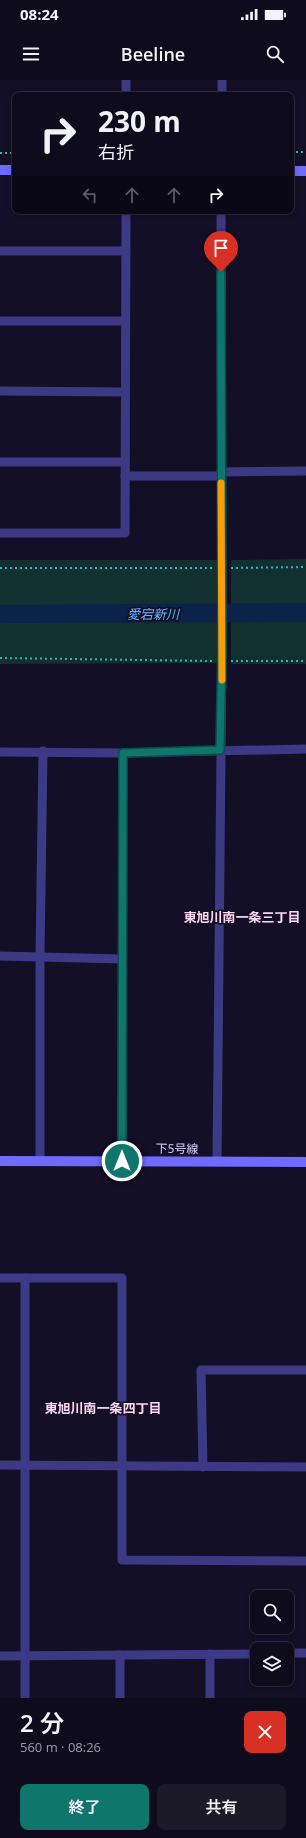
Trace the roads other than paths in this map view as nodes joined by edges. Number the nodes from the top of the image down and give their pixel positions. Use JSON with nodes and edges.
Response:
{"nodes":[{"id":1,"x":126,"y":80,"type":"edge"},
{"id":2,"x":222,"y":80,"type":"edge"},
{"id":3,"x":126,"y":92,"type":"edge"},
{"id":4,"x":222,"y":92,"type":"edge"},
{"id":5,"x":0,"y":170,"type":"edge"},
{"id":6,"x":12,"y":170,"type":"edge"},
{"id":7,"x":294,"y":171,"type":"edge"},
{"id":8,"x":306,"y":171,"type":"edge"},
{"id":9,"x":126,"y":214,"type":"edge"},
{"id":10,"x":221,"y":214,"type":"edge"},
{"id":11,"x":0,"y":251,"type":"edge"},
{"id":12,"x":126,"y":251,"type":"junction"},
{"id":13,"x":0,"y":321,"type":"edge"},
{"id":14,"x":125,"y":321,"type":"junction"},
{"id":15,"x":0,"y":391,"type":"edge"},
{"id":16,"x":125,"y":392,"type":"junction"},
{"id":17,"x":0,"y":462,"type":"edge"},
{"id":18,"x":125,"y":462,"type":"junction"},
{"id":19,"x":306,"y":471,"type":"edge"},
{"id":20,"x":221,"y":474,"type":"junction"},
{"id":21,"x":125,"y":476,"type":"junction"},
{"id":22,"x":0,"y":533,"type":"edge"},
{"id":23,"x":220,"y":750,"type":"junction"},
{"id":24,"x":306,"y":750,"type":"edge"},
{"id":25,"x":43,"y":751,"type":"junction"},
{"id":26,"x":0,"y":752,"type":"edge"},
{"id":27,"x":123,"y":753,"type":"junction"},
{"id":28,"x":0,"y":956,"type":"edge"},
{"id":29,"x":40,"y":956,"type":"junction"},
{"id":30,"x":122,"y":959,"type":"junction"},
{"id":31,"x":0,"y":1161,"type":"edge"},
{"id":32,"x":40,"y":1161,"type":"junction"},
{"id":33,"x":122,"y":1161,"type":"junction"},
{"id":34,"x":217,"y":1162,"type":"junction"},
{"id":35,"x":306,"y":1162,"type":"edge"},
{"id":36,"x":0,"y":1278,"type":"edge"},
{"id":37,"x":25,"y":1278,"type":"junction"},
{"id":38,"x":306,"y":1370,"type":"edge"},
{"id":39,"x":0,"y":1465,"type":"edge"},
{"id":40,"x":26,"y":1465,"type":"junction"},
{"id":41,"x":123,"y":1466,"type":"junction"},
{"id":42,"x":204,"y":1467,"type":"junction"},
{"id":43,"x":306,"y":1467,"type":"edge"},
{"id":44,"x":306,"y":1561,"type":"edge"},
{"id":45,"x":294,"y":1653,"type":"edge"},
{"id":46,"x":306,"y":1653,"type":"edge"},
{"id":47,"x":210,"y":1654,"type":"junction"},
{"id":48,"x":250,"y":1654,"type":"edge"},
{"id":49,"x":120,"y":1655,"type":"junction"},
{"id":50,"x":0,"y":1656,"type":"edge"},
{"id":51,"x":25,"y":1656,"type":"junction"},
{"id":52,"x":25,"y":1698,"type":"edge"},
{"id":53,"x":120,"y":1698,"type":"edge"},
{"id":54,"x":210,"y":1698,"type":"edge"}],
"edges":[{"from":1,"to":3,"type":"street"},
{"from":2,"to":4,"type":"street"},
{"from":5,"to":6,"type":"street"},
{"from":7,"to":8,"type":"street"},
{"from":9,"to":12,"type":"street"},
{"from":10,"to":20,"type":"street"},
{"from":11,"to":12,"type":"street"},
{"from":12,"to":14,"type":"street"},
{"from":13,"to":14,"type":"street"},
{"from":14,"to":16,"type":"street"},
{"from":15,"to":16,"type":"street"},
{"from":16,"to":18,"type":"street"},
{"from":17,"to":18,"type":"street"},
{"from":18,"to":21,"type":"street"},
{"from":19,"to":20,"type":"street"},
{"from":20,"to":21,"type":"street"},
{"from":20,"to":23,"type":"street"},
{"from":21,"to":22,"type":"street"},
{"from":23,"to":24,"type":"street"},
{"from":23,"to":27,"type":"street"},
{"from":23,"to":34,"type":"street"},
{"from":25,"to":26,"type":"street"},
{"from":25,"to":27,"type":"street"},
{"from":25,"to":29,"type":"street"},
{"from":27,"to":30,"type":"street"},
{"from":28,"to":29,"type":"street"},
{"from":29,"to":30,"type":"street"},
{"from":29,"to":32,"type":"street"},
{"from":30,"to":33,"type":"street"},
{"from":31,"to":32,"type":"street","name":"下5号線"},
{"from":32,"to":33,"type":"street","name":"下5号線"},
{"from":33,"to":34,"type":"street","name":"下5号線"},
{"from":34,"to":35,"type":"street","name":"下5号線"},
{"from":36,"to":37,"type":"street"},
{"from":37,"to":40,"type":"street"},
{"from":37,"to":41,"type":"street"},
{"from":38,"to":42,"type":"street"},
{"from":39,"to":40,"type":"street"},
{"from":40,"to":41,"type":"street"},
{"from":40,"to":51,"type":"street"},
{"from":41,"to":42,"type":"street"},
{"from":41,"to":44,"type":"street"},
{"from":42,"to":43,"type":"street"},
{"from":45,"to":46,"type":"street"},
{"from":47,"to":48,"type":"street"},
{"from":47,"to":49,"type":"street"},
{"from":47,"to":54,"type":"street"},
{"from":49,"to":51,"type":"street"},
{"from":49,"to":53,"type":"street"},
{"from":50,"to":51,"type":"street"},
{"from":51,"to":52,"type":"street"}]}
